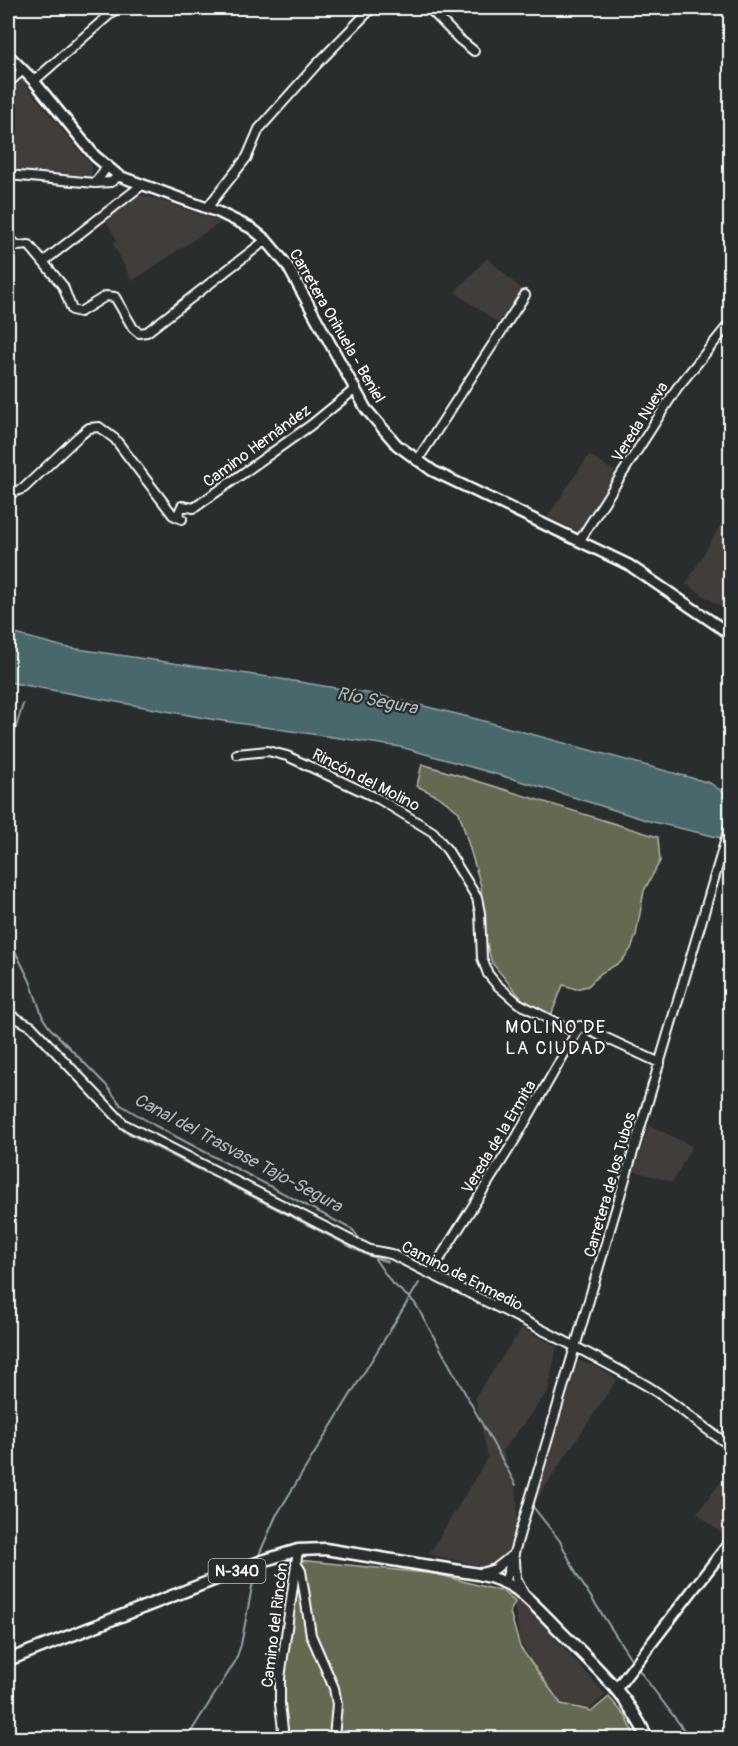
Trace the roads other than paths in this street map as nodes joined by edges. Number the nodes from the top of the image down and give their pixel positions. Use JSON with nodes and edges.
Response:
{"nodes":[{"id":1,"x":117,"y":8,"type":"edge"},
{"id":2,"x":372,"y":8,"type":"edge"},
{"id":3,"x":429,"y":8,"type":"edge"},
{"id":4,"x":474,"y":51,"type":"dead end"},
{"id":5,"x":8,"y":55,"type":"edge"},
{"id":6,"x":23,"y":70,"type":"junction"},
{"id":7,"x":34,"y":81,"type":"junction"},
{"id":8,"x":8,"y":83,"type":"edge"},
{"id":9,"x":106,"y":167,"type":"junction"},
{"id":10,"x":8,"y":175,"type":"edge"},
{"id":11,"x":119,"y":176,"type":"junction"},
{"id":12,"x":94,"y":183,"type":"junction"},
{"id":13,"x":142,"y":185,"type":"junction"},
{"id":14,"x":207,"y":207,"type":"junction"},
{"id":15,"x":8,"y":236,"type":"edge"},
{"id":16,"x":266,"y":240,"type":"junction"},
{"id":17,"x":43,"y":262,"type":"junction"},
{"id":18,"x":525,"y":295,"type":"dead end"},
{"id":19,"x":730,"y":323,"type":"edge"},
{"id":20,"x":354,"y":390,"type":"junction"},
{"id":21,"x":417,"y":461,"type":"junction"},
{"id":22,"x":8,"y":490,"type":"edge"},
{"id":23,"x":580,"y":540,"type":"junction"},
{"id":24,"x":728,"y":630,"type":"edge"},
{"id":25,"x":237,"y":754,"type":"dead end"},
{"id":26,"x":730,"y":825,"type":"edge"},
{"id":27,"x":8,"y":1014,"type":"edge"},
{"id":28,"x":576,"y":1032,"type":"junction"},
{"id":29,"x":660,"y":1063,"type":"junction"},
{"id":30,"x":430,"y":1274,"type":"junction"},
{"id":31,"x":576,"y":1348,"type":"junction"},
{"id":32,"x":730,"y":1444,"type":"edge"},
{"id":33,"x":730,"y":1542,"type":"edge"},
{"id":34,"x":515,"y":1552,"type":"junction"},
{"id":35,"x":297,"y":1556,"type":"junction"},
{"id":36,"x":478,"y":1574,"type":"junction"},
{"id":37,"x":505,"y":1583,"type":"junction"},
{"id":38,"x":526,"y":1597,"type":"junction"},
{"id":39,"x":8,"y":1660,"type":"edge"},
{"id":40,"x":616,"y":1689,"type":"junction"},
{"id":41,"x":284,"y":1738,"type":"edge"},
{"id":42,"x":334,"y":1738,"type":"edge"},
{"id":43,"x":647,"y":1738,"type":"edge"}],
"edges":[{"from":1,"to":7,"type":"street"},
{"from":2,"to":14,"type":"street"},
{"from":3,"to":4,"type":"street"},
{"from":5,"to":6,"type":"main road","name":"Carretera Orihuela - Beniel"},
{"from":6,"to":7,"type":"main road","name":"Carretera Orihuela - Beniel"},
{"from":6,"to":8,"type":"street"},
{"from":7,"to":9,"type":"main road","name":"Carretera Orihuela - Beniel"},
{"from":9,"to":11,"type":"main road","name":"Carretera Orihuela - Beniel"},
{"from":9,"to":12,"type":"street"},
{"from":10,"to":12,"type":"street"},
{"from":11,"to":12,"type":"street"},
{"from":11,"to":13,"type":"main road","name":"Carretera Orihuela - Beniel"},
{"from":13,"to":14,"type":"main road","name":"Carretera Orihuela - Beniel"},
{"from":13,"to":17,"type":"street"},
{"from":14,"to":16,"type":"main road","name":"Carretera Orihuela - Beniel"},
{"from":15,"to":17,"type":"street"},
{"from":16,"to":17,"type":"street"},
{"from":16,"to":20,"type":"main road","name":"Carretera Orihuela - Beniel"},
{"from":18,"to":21,"type":"street"},
{"from":19,"to":23,"type":"street","name":"Vereda Nueva"},
{"from":20,"to":21,"type":"main road","name":"Carretera Orihuela - Beniel"},
{"from":20,"to":22,"type":"street","name":"Camino Hernández"},
{"from":21,"to":23,"type":"main road","name":"Carretera Orihuela - Beniel"},
{"from":23,"to":24,"type":"main road","name":"Carretera Orihuela - Beniel"},
{"from":25,"to":28,"type":"street","name":"Rincón del Molino"},
{"from":26,"to":29,"type":"street","name":"Carretera de los Tubos"},
{"from":27,"to":30,"type":"street","name":"Camino de Enmedio"},
{"from":28,"to":29,"type":"street"},
{"from":28,"to":30,"type":"street","name":"Vereda de la Ermita"},
{"from":29,"to":31,"type":"street","name":"Carretera de los Tubos"},
{"from":30,"to":31,"type":"street","name":"Camino de Enmedio"},
{"from":31,"to":32,"type":"street","name":"Camino de Enmedio"},
{"from":31,"to":34,"type":"street","name":"Carretera de los Tubos"},
{"from":33,"to":40,"type":"main road"},
{"from":34,"to":36,"type":"street"},
{"from":34,"to":37,"type":"street","name":"Carretera de los Tubos"},
{"from":34,"to":38,"type":"street","name":"Carretera de los Tubos"},
{"from":35,"to":36,"type":"highway","number":"N-340"},
{"from":35,"to":39,"type":"highway","number":"N-340"},
{"from":35,"to":41,"type":"street","name":"Camino del Rincón"},
{"from":35,"to":42,"type":"street"},
{"from":36,"to":37,"type":"highway","number":"N-340"},
{"from":37,"to":38,"type":"highway","number":"N-340"},
{"from":38,"to":40,"type":"highway","number":"N-340"},
{"from":40,"to":43,"type":"highway","number":"N-340"}]}
